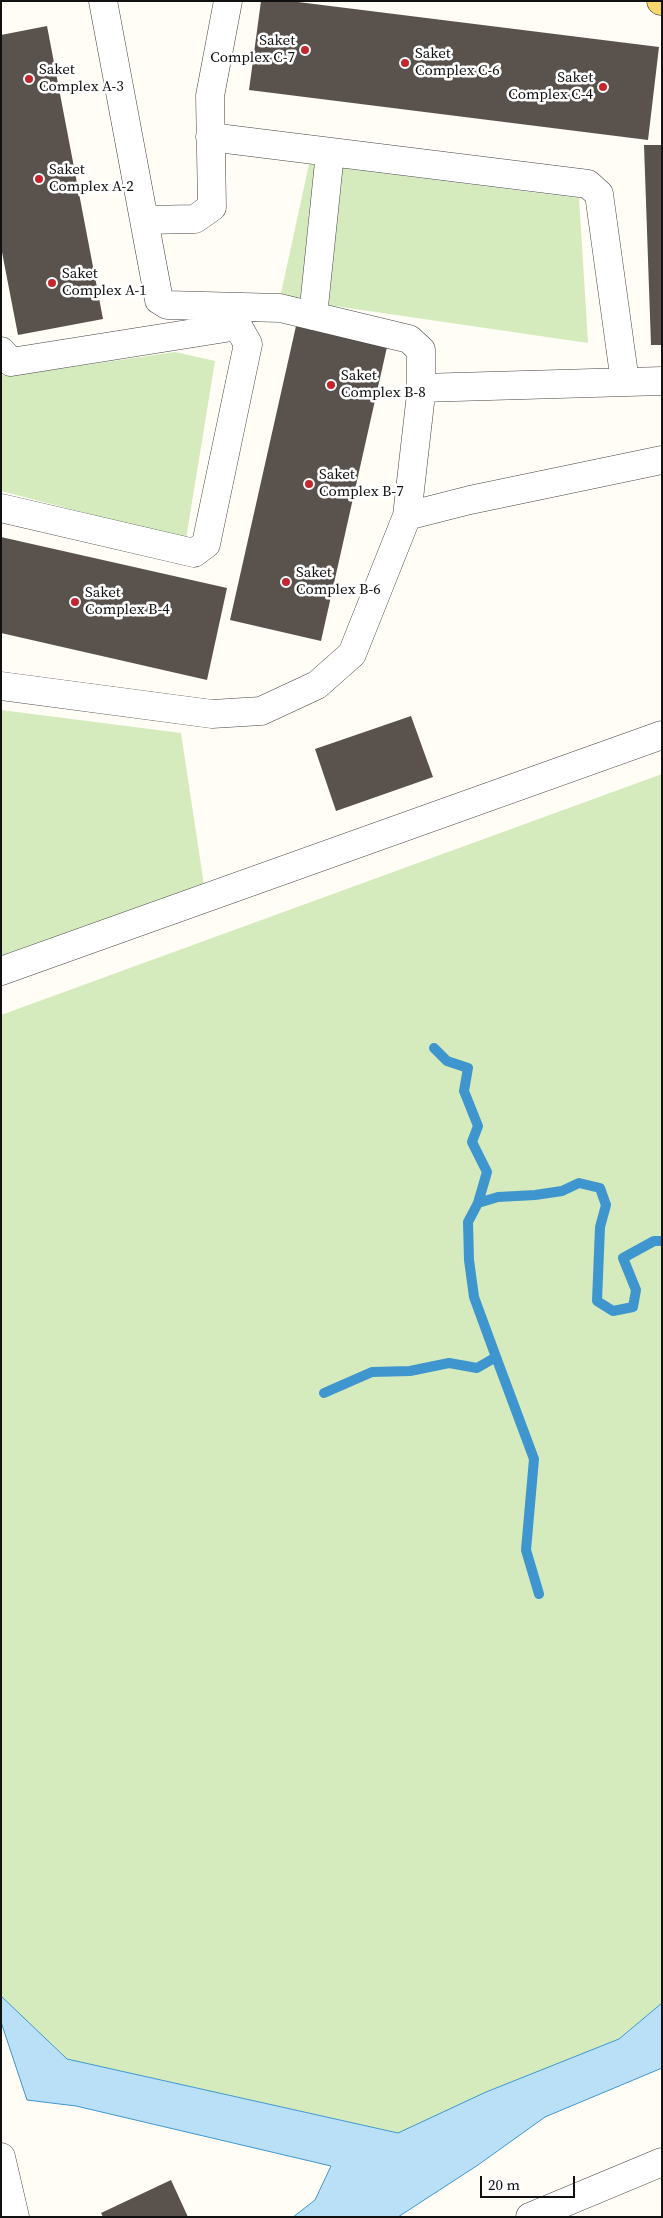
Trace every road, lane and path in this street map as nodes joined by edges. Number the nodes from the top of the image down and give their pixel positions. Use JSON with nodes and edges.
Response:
{"nodes":[{"id":1,"x":103,"y":1,"type":"edge"},
{"id":2,"x":228,"y":1,"type":"edge"},
{"id":3,"x":210,"y":137,"type":"junction"},
{"id":4,"x":330,"y":153,"type":"junction"},
{"id":5,"x":144,"y":220,"type":"junction"},
{"id":6,"x":233,"y":316,"type":"junction"},
{"id":7,"x":313,"y":316,"type":"junction"},
{"id":8,"x":1,"y":352,"type":"edge"},
{"id":9,"x":662,"y":381,"type":"edge"},
{"id":10,"x":624,"y":382,"type":"junction"},
{"id":11,"x":421,"y":388,"type":"junction"},
{"id":12,"x":662,"y":460,"type":"edge"},
{"id":13,"x":1,"y":508,"type":"edge"},
{"id":14,"x":407,"y":516,"type":"junction"},
{"id":15,"x":1,"y":686,"type":"edge"},
{"id":16,"x":662,"y":735,"type":"edge"},
{"id":17,"x":1,"y":971,"type":"edge"},
{"id":18,"x":1,"y":2157,"type":"edge"},
{"id":19,"x":662,"y":2162,"type":"edge"},
{"id":20,"x":15,"y":2217,"type":"edge"},
{"id":21,"x":530,"y":2217,"type":"edge"}],
"edges":[{"from":1,"to":5,"type":"street"},
{"from":2,"to":3,"type":"street"},
{"from":3,"to":4,"type":"street"},
{"from":3,"to":5,"type":"street"},
{"from":4,"to":7,"type":"street"},
{"from":4,"to":10,"type":"street"},
{"from":5,"to":6,"type":"street"},
{"from":6,"to":7,"type":"street"},
{"from":6,"to":8,"type":"street"},
{"from":6,"to":13,"type":"street"},
{"from":7,"to":11,"type":"street"},
{"from":9,"to":10,"type":"street"},
{"from":10,"to":11,"type":"street"},
{"from":11,"to":14,"type":"street"},
{"from":12,"to":14,"type":"street"},
{"from":14,"to":15,"type":"street"},
{"from":16,"to":17,"type":"street"},
{"from":18,"to":20,"type":"street"},
{"from":19,"to":21,"type":"street"}]}
